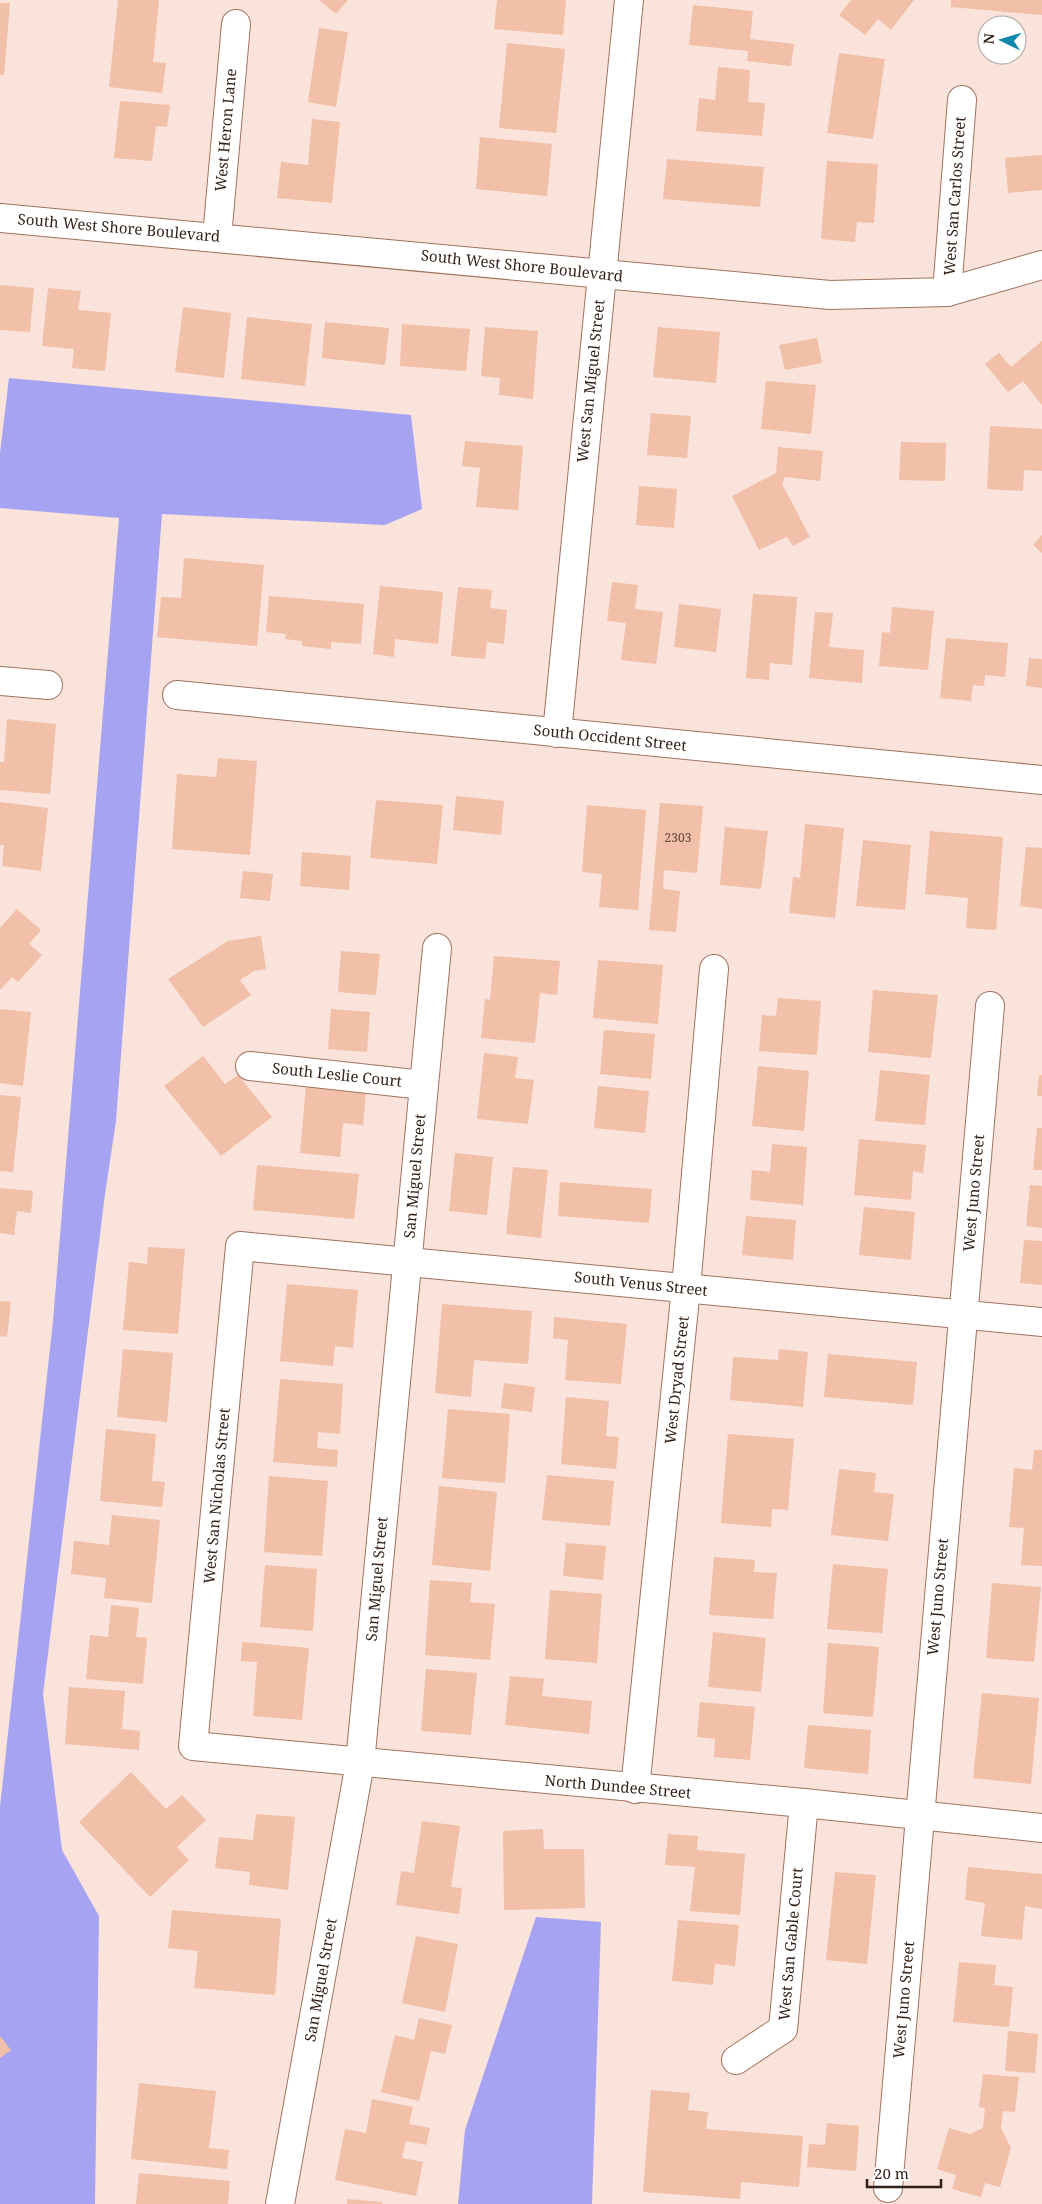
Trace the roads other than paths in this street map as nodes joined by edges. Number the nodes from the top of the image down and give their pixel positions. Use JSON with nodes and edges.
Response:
{"nodes":[{"id":1,"x":629,"y":0,"type":"edge"},
{"id":2,"x":236,"y":24,"type":"dead end"},
{"id":3,"x":962,"y":100,"type":"dead end"},
{"id":4,"x":0,"y":218,"type":"edge"},
{"id":5,"x":217,"y":237,"type":"junction"},
{"id":6,"x":1042,"y":266,"type":"edge"},
{"id":7,"x":602,"y":274,"type":"junction"},
{"id":8,"x":947,"y":292,"type":"junction"},
{"id":9,"x":0,"y":681,"type":"edge"},
{"id":10,"x":48,"y":685,"type":"dead end"},
{"id":11,"x":177,"y":695,"type":"dead end"},
{"id":12,"x":556,"y":733,"type":"junction"},
{"id":13,"x":1042,"y":780,"type":"edge"},
{"id":14,"x":437,"y":948,"type":"dead end"},
{"id":15,"x":714,"y":970,"type":"dead end"},
{"id":16,"x":990,"y":1006,"type":"dead end"},
{"id":17,"x":250,"y":1066,"type":"dead end"},
{"id":18,"x":424,"y":1085,"type":"junction"},
{"id":19,"x":240,"y":1246,"type":"joint"},
{"id":20,"x":407,"y":1261,"type":"junction"},
{"id":21,"x":686,"y":1288,"type":"junction"},
{"id":22,"x":963,"y":1315,"type":"junction"},
{"id":23,"x":1042,"y":1322,"type":"edge"},
{"id":24,"x":193,"y":1746,"type":"joint"},
{"id":25,"x":360,"y":1763,"type":"junction"},
{"id":26,"x":635,"y":1789,"type":"junction"},
{"id":27,"x":804,"y":1803,"type":"junction"},
{"id":28,"x":919,"y":1816,"type":"junction"},
{"id":29,"x":1042,"y":1828,"type":"edge"},
{"id":30,"x":736,"y":2060,"type":"dead end"},
{"id":31,"x":888,"y":2188,"type":"dead end"},
{"id":32,"x":280,"y":2204,"type":"edge"}],
"edges":[{"from":1,"to":7,"type":"street","name":"West San Miguel Street"},
{"from":2,"to":5,"type":"street","name":"West Heron Lane"},
{"from":3,"to":8,"type":"street","name":"West San Carlos Street"},
{"from":4,"to":5,"type":"street","name":"South West Shore Boulevard"},
{"from":5,"to":7,"type":"street","name":"South West Shore Boulevard"},
{"from":6,"to":8,"type":"street","name":"South West Shore Boulevard"},
{"from":7,"to":8,"type":"street","name":"South West Shore Boulevard"},
{"from":7,"to":12,"type":"street","name":"West San Miguel Street"},
{"from":9,"to":10,"type":"street"},
{"from":11,"to":12,"type":"street","name":"South Occident Street"},
{"from":12,"to":13,"type":"street","name":"South Occident Street"},
{"from":14,"to":18,"type":"street","name":"San Miguel Street"},
{"from":15,"to":21,"type":"street","name":"West Dryad Street"},
{"from":16,"to":22,"type":"street","name":"West Juno Street"},
{"from":17,"to":18,"type":"street","name":"South Leslie Court"},
{"from":18,"to":20,"type":"street","name":"San Miguel Street"},
{"from":19,"to":20,"type":"street","name":"South Venus Street"},
{"from":19,"to":24,"type":"street","name":"West San Nicholas Street"},
{"from":20,"to":21,"type":"street","name":"South Venus Street"},
{"from":20,"to":25,"type":"street","name":"San Miguel Street"},
{"from":21,"to":22,"type":"street","name":"South Venus Street"},
{"from":21,"to":26,"type":"street","name":"West Dryad Street"},
{"from":22,"to":23,"type":"street","name":"South Venus Street"},
{"from":22,"to":28,"type":"street","name":"West Juno Street"},
{"from":24,"to":25,"type":"street","name":"North Dundee Street"},
{"from":25,"to":26,"type":"street","name":"North Dundee Street"},
{"from":25,"to":32,"type":"street","name":"San Miguel Street"},
{"from":26,"to":27,"type":"street","name":"North Dundee Street"},
{"from":27,"to":28,"type":"street","name":"North Dundee Street"},
{"from":27,"to":30,"type":"street","name":"West San Gable Court"},
{"from":28,"to":29,"type":"street","name":"North Dundee Street"},
{"from":28,"to":31,"type":"street","name":"West Juno Street"}]}
